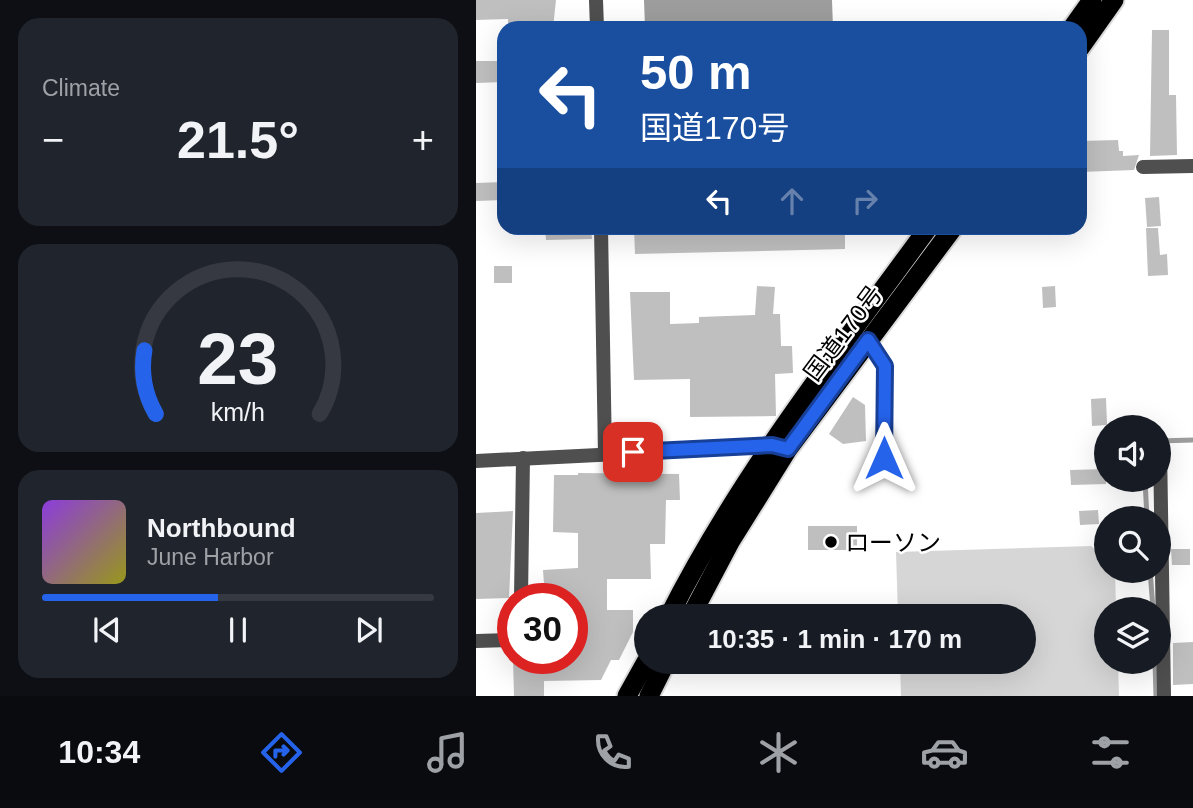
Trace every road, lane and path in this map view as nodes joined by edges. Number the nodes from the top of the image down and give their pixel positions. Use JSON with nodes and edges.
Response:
{"nodes":[{"id":1,"x":596,"y":0,"type":"edge"},
{"id":2,"x":1093,"y":0,"type":"edge"},
{"id":3,"x":1114,"y":0,"type":"edge"},
{"id":4,"x":597,"y":21,"type":"edge"},
{"id":5,"x":1077,"y":21,"type":"edge"},
{"id":6,"x":1087,"y":38,"type":"edge"},
{"id":7,"x":1193,"y":166,"type":"edge"},
{"id":8,"x":1143,"y":167,"type":"dead end"},
{"id":9,"x":601,"y":235,"type":"edge"},
{"id":10,"x":923,"y":235,"type":"edge"},
{"id":11,"x":948,"y":235,"type":"edge"},
{"id":12,"x":868,"y":340,"type":"junction"},
{"id":13,"x":780,"y":447,"type":"junction"},
{"id":14,"x":605,"y":454,"type":"junction"},
{"id":15,"x":523,"y":458,"type":"junction"},
{"id":16,"x":884,"y":458,"type":"dead end"},
{"id":17,"x":476,"y":461,"type":"edge"},
{"id":18,"x":1161,"y":492,"type":"edge"},
{"id":19,"x":521,"y":583,"type":"edge"},
{"id":20,"x":676,"y":604,"type":"edge"},
{"id":21,"x":697,"y":604,"type":"edge"},
{"id":22,"x":497,"y":640,"type":"edge"},
{"id":23,"x":476,"y":641,"type":"edge"},
{"id":24,"x":639,"y":674,"type":"edge"},
{"id":25,"x":660,"y":674,"type":"edge"},
{"id":26,"x":627,"y":695,"type":"edge"},
{"id":27,"x":649,"y":696,"type":"edge"},
{"id":28,"x":1164,"y":696,"type":"edge"}],
"edges":[{"from":1,"to":4,"type":"street"},
{"from":2,"to":5,"type":"highway"},
{"from":3,"to":6,"type":"highway"},
{"from":7,"to":8,"type":"street"},
{"from":9,"to":14,"type":"street"},
{"from":10,"to":13,"type":"highway","name":"国道170号"},
{"from":11,"to":12,"type":"highway","name":"国道170号"},
{"from":12,"to":13,"type":"highway","name":"国道170号"},
{"from":12,"to":16,"type":"street"},
{"from":13,"to":14,"type":"street"},
{"from":13,"to":20,"type":"highway","name":"国道170号"},
{"from":13,"to":21,"type":"highway","name":"国道170号"},
{"from":14,"to":15,"type":"street"},
{"from":15,"to":17,"type":"street"},
{"from":15,"to":19,"type":"street"},
{"from":18,"to":28,"type":"street"},
{"from":22,"to":23,"type":"street"},
{"from":24,"to":26,"type":"highway"},
{"from":25,"to":27,"type":"highway"}]}
